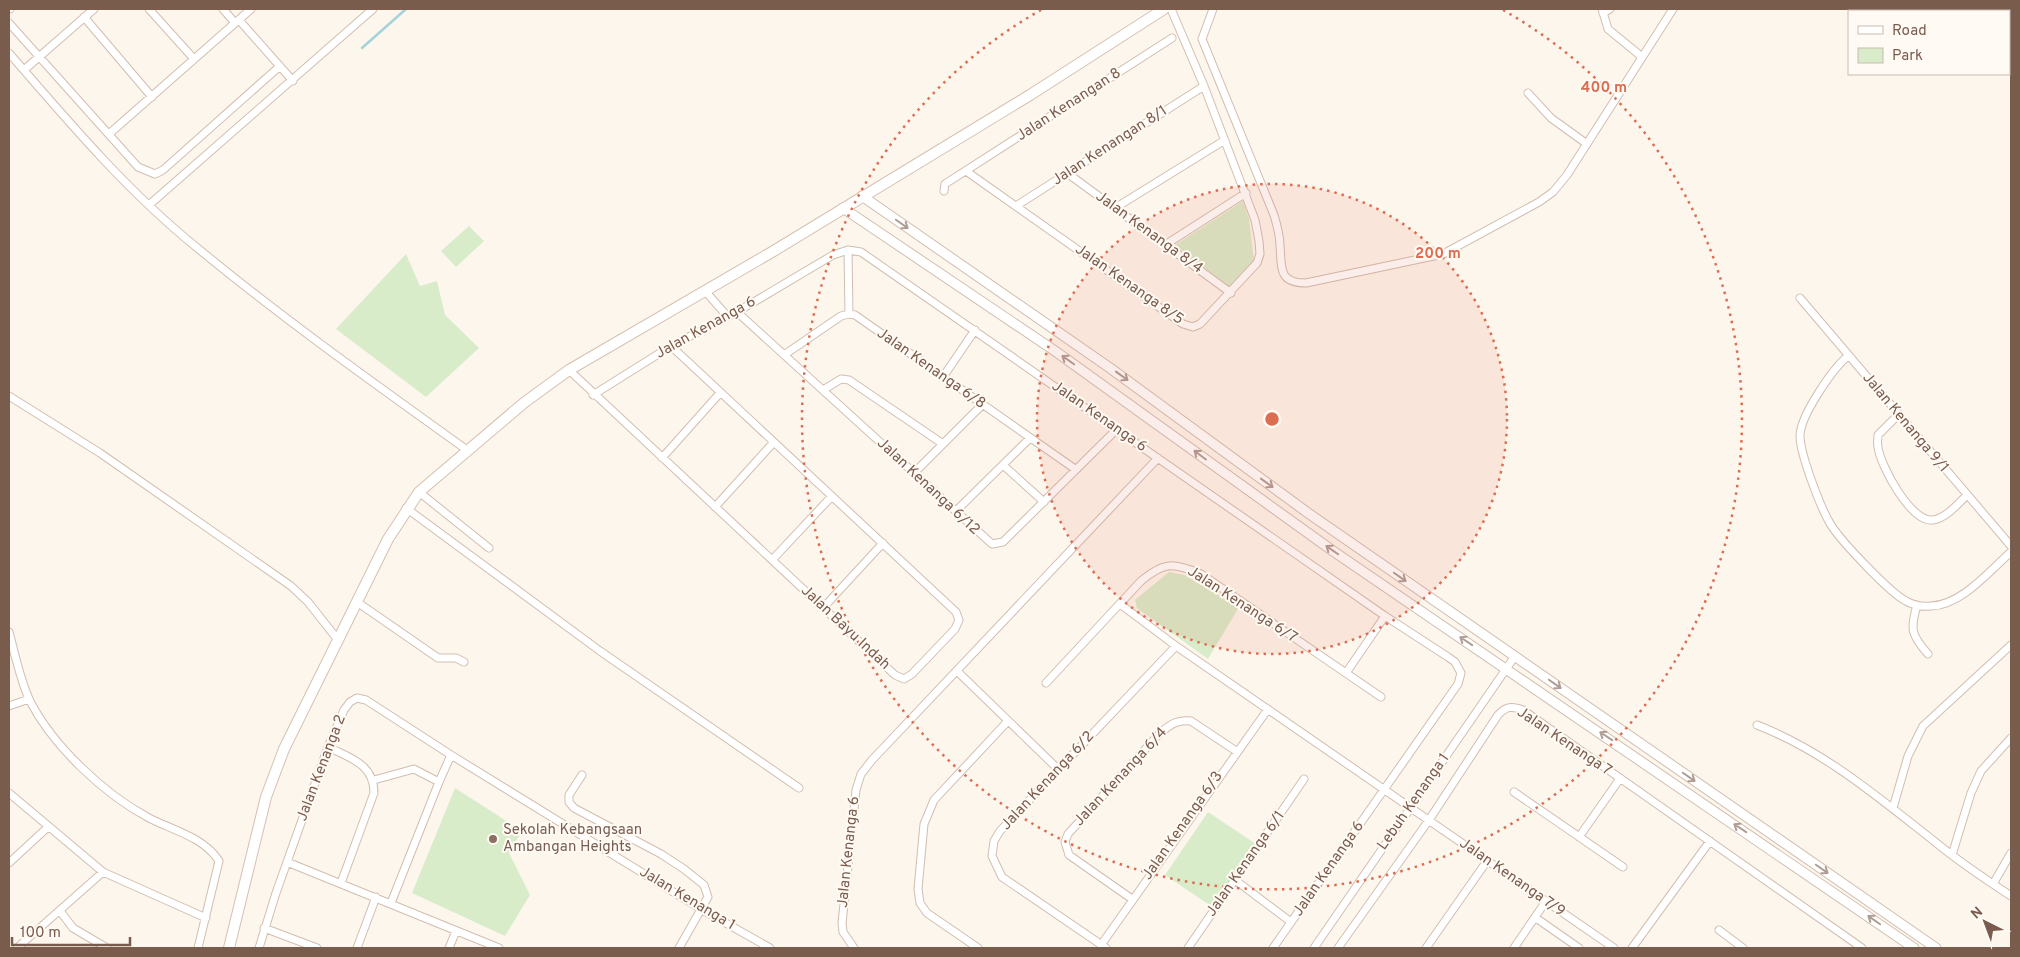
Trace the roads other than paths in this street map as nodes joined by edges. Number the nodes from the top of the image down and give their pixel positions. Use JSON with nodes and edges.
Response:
{"nodes":[{"id":1,"x":94,"y":9,"type":"edge"},
{"id":2,"x":149,"y":9,"type":"edge"},
{"id":3,"x":223,"y":9,"type":"edge"},
{"id":4,"x":251,"y":9,"type":"edge"},
{"id":5,"x":373,"y":9,"type":"edge"},
{"id":6,"x":1164,"y":9,"type":"edge"},
{"id":7,"x":1171,"y":9,"type":"edge"},
{"id":8,"x":1213,"y":9,"type":"edge"},
{"id":9,"x":1673,"y":9,"type":"edge"},
{"id":10,"x":1605,"y":10,"type":"edge"},
{"id":11,"x":84,"y":18,"type":"junction"},
{"id":12,"x":237,"y":21,"type":"junction"},
{"id":13,"x":9,"y":23,"type":"edge"},
{"id":14,"x":1172,"y":38,"type":"dead end"},
{"id":15,"x":9,"y":54,"type":"edge"},
{"id":16,"x":39,"y":57,"type":"junction"},
{"id":17,"x":1642,"y":57,"type":"junction"},
{"id":18,"x":194,"y":59,"type":"junction"},
{"id":19,"x":280,"y":66,"type":"junction"},
{"id":20,"x":24,"y":70,"type":"junction"},
{"id":21,"x":293,"y":81,"type":"junction"},
{"id":22,"x":1204,"y":86,"type":"junction"},
{"id":23,"x":1528,"y":93,"type":"dead end"},
{"id":24,"x":152,"y":96,"type":"junction"},
{"id":25,"x":109,"y":134,"type":"junction"},
{"id":26,"x":1225,"y":140,"type":"junction"},
{"id":27,"x":1587,"y":144,"type":"junction"},
{"id":28,"x":966,"y":171,"type":"junction"},
{"id":29,"x":1067,"y":173,"type":"junction"},
{"id":30,"x":944,"y":191,"type":"dead end"},
{"id":31,"x":1246,"y":193,"type":"junction"},
{"id":32,"x":862,"y":196,"type":"junction"},
{"id":33,"x":149,"y":205,"type":"junction"},
{"id":34,"x":1016,"y":206,"type":"junction"},
{"id":35,"x":843,"y":208,"type":"junction"},
{"id":36,"x":1115,"y":208,"type":"junction"},
{"id":37,"x":1165,"y":245,"type":"junction"},
{"id":38,"x":848,"y":250,"type":"junction"},
{"id":39,"x":706,"y":292,"type":"junction"},
{"id":40,"x":1231,"y":293,"type":"junction"},
{"id":41,"x":1800,"y":298,"type":"dead end"},
{"id":42,"x":737,"y":312,"type":"junction"},
{"id":43,"x":849,"y":314,"type":"junction"},
{"id":44,"x":728,"y":317,"type":"junction"},
{"id":45,"x":975,"y":330,"type":"junction"},
{"id":46,"x":671,"y":346,"type":"junction"},
{"id":47,"x":784,"y":355,"type":"junction"},
{"id":48,"x":1848,"y":356,"type":"junction"},
{"id":49,"x":569,"y":370,"type":"junction"},
{"id":50,"x":944,"y":377,"type":"junction"},
{"id":51,"x":823,"y":390,"type":"junction"},
{"id":52,"x":720,"y":393,"type":"junction"},
{"id":53,"x":593,"y":394,"type":"junction"},
{"id":54,"x":9,"y":396,"type":"edge"},
{"id":55,"x":982,"y":405,"type":"junction"},
{"id":56,"x":1898,"y":415,"type":"junction"},
{"id":57,"x":1117,"y":429,"type":"junction"},
{"id":58,"x":1030,"y":438,"type":"junction"},
{"id":59,"x":774,"y":442,"type":"junction"},
{"id":60,"x":943,"y":444,"type":"junction"},
{"id":61,"x":467,"y":450,"type":"junction"},
{"id":62,"x":662,"y":458,"type":"junction"},
{"id":63,"x":1158,"y":458,"type":"junction"},
{"id":64,"x":1003,"y":465,"type":"junction"},
{"id":65,"x":1076,"y":469,"type":"junction"},
{"id":66,"x":914,"y":472,"type":"junction"},
{"id":67,"x":419,"y":492,"type":"junction"},
{"id":68,"x":1967,"y":495,"type":"junction"},
{"id":69,"x":832,"y":496,"type":"junction"},
{"id":70,"x":1044,"y":502,"type":"junction"},
{"id":71,"x":715,"y":507,"type":"junction"},
{"id":72,"x":406,"y":508,"type":"junction"},
{"id":73,"x":956,"y":511,"type":"junction"},
{"id":74,"x":883,"y":543,"type":"junction"},
{"id":75,"x":2011,"y":546,"type":"edge"},
{"id":76,"x":489,"y":548,"type":"dead end"},
{"id":77,"x":2011,"y":552,"type":"edge"},
{"id":78,"x":772,"y":560,"type":"junction"},
{"id":79,"x":357,"y":602,"type":"junction"},
{"id":80,"x":1120,"y":604,"type":"junction"},
{"id":81,"x":1917,"y":605,"type":"junction"},
{"id":82,"x":823,"y":608,"type":"junction"},
{"id":83,"x":1385,"y":616,"type":"junction"},
{"id":84,"x":9,"y":636,"type":"edge"},
{"id":85,"x":338,"y":640,"type":"junction"},
{"id":86,"x":2011,"y":645,"type":"edge"},
{"id":87,"x":1176,"y":646,"type":"junction"},
{"id":88,"x":1928,"y":654,"type":"dead end"},
{"id":89,"x":1516,"y":656,"type":"junction"},
{"id":90,"x":464,"y":662,"type":"dead end"},
{"id":91,"x":1507,"y":668,"type":"junction"},
{"id":92,"x":958,"y":672,"type":"junction"},
{"id":93,"x":1346,"y":673,"type":"junction"},
{"id":94,"x":1046,"y":683,"type":"dead end"},
{"id":95,"x":1381,"y":697,"type":"dead end"},
{"id":96,"x":30,"y":699,"type":"junction"},
{"id":97,"x":9,"y":706,"type":"edge"},
{"id":98,"x":1268,"y":709,"type":"junction"},
{"id":99,"x":1008,"y":721,"type":"junction"},
{"id":100,"x":1757,"y":725,"type":"dead end"},
{"id":101,"x":2011,"y":738,"type":"edge"},
{"id":102,"x":328,"y":746,"type":"junction"},
{"id":103,"x":1236,"y":751,"type":"junction"},
{"id":104,"x":451,"y":755,"type":"junction"},
{"id":105,"x":1058,"y":770,"type":"junction"},
{"id":106,"x":582,"y":775,"type":"dead end"},
{"id":107,"x":374,"y":780,"type":"junction"},
{"id":108,"x":1304,"y":780,"type":"dead end"},
{"id":109,"x":1619,"y":780,"type":"junction"},
{"id":110,"x":439,"y":782,"type":"junction"},
{"id":111,"x":799,"y":788,"type":"dead end"},
{"id":112,"x":1384,"y":789,"type":"junction"},
{"id":113,"x":1514,"y":792,"type":"dead end"},
{"id":114,"x":9,"y":793,"type":"edge"},
{"id":115,"x":1411,"y":808,"type":"junction"},
{"id":116,"x":1894,"y":808,"type":"junction"},
{"id":117,"x":1429,"y":820,"type":"junction"},
{"id":118,"x":48,"y":827,"type":"junction"},
{"id":119,"x":1579,"y":837,"type":"junction"},
{"id":120,"x":1710,"y":841,"type":"junction"},
{"id":121,"x":2011,"y":853,"type":"edge"},
{"id":122,"x":1952,"y":855,"type":"junction"},
{"id":123,"x":1487,"y":861,"type":"junction"},
{"id":124,"x":287,"y":862,"type":"junction"},
{"id":125,"x":9,"y":863,"type":"edge"},
{"id":126,"x":1623,"y":867,"type":"dead end"},
{"id":127,"x":103,"y":872,"type":"junction"},
{"id":128,"x":1235,"y":880,"type":"junction"},
{"id":129,"x":342,"y":883,"type":"junction"},
{"id":130,"x":1993,"y":884,"type":"junction"},
{"id":131,"x":2011,"y":896,"type":"edge"},
{"id":132,"x":376,"y":897,"type":"junction"},
{"id":133,"x":1132,"y":899,"type":"junction"},
{"id":134,"x":1546,"y":901,"type":"junction"},
{"id":135,"x":392,"y":903,"type":"junction"},
{"id":136,"x":701,"y":909,"type":"junction"},
{"id":137,"x":60,"y":911,"type":"junction"},
{"id":138,"x":206,"y":918,"type":"junction"},
{"id":139,"x":1536,"y":918,"type":"junction"},
{"id":140,"x":1291,"y":922,"type":"junction"},
{"id":141,"x":264,"y":928,"type":"junction"},
{"id":142,"x":1719,"y":930,"type":"dead end"},
{"id":143,"x":456,"y":931,"type":"junction"},
{"id":144,"x":759,"y":946,"type":"edge"},
{"id":145,"x":1103,"y":946,"type":"edge"},
{"id":146,"x":17,"y":948,"type":"edge"},
{"id":147,"x":107,"y":948,"type":"edge"},
{"id":148,"x":198,"y":948,"type":"edge"},
{"id":149,"x":229,"y":948,"type":"edge"},
{"id":150,"x":259,"y":948,"type":"edge"},
{"id":151,"x":317,"y":948,"type":"edge"},
{"id":152,"x":356,"y":948,"type":"edge"},
{"id":153,"x":449,"y":948,"type":"edge"},
{"id":154,"x":499,"y":948,"type":"edge"},
{"id":155,"x":679,"y":948,"type":"edge"},
{"id":156,"x":770,"y":948,"type":"edge"},
{"id":157,"x":854,"y":948,"type":"edge"},
{"id":158,"x":978,"y":948,"type":"edge"},
{"id":159,"x":1188,"y":948,"type":"edge"},
{"id":160,"x":1273,"y":948,"type":"edge"},
{"id":161,"x":1314,"y":948,"type":"edge"},
{"id":162,"x":1338,"y":948,"type":"edge"},
{"id":163,"x":1426,"y":948,"type":"edge"},
{"id":164,"x":1514,"y":948,"type":"edge"},
{"id":165,"x":1579,"y":948,"type":"edge"},
{"id":166,"x":1614,"y":948,"type":"edge"},
{"id":167,"x":1632,"y":948,"type":"edge"},
{"id":168,"x":1743,"y":948,"type":"edge"},
{"id":169,"x":1862,"y":948,"type":"edge"},
{"id":170,"x":1914,"y":948,"type":"edge"},
{"id":171,"x":1936,"y":948,"type":"edge"}],
"edges":[{"from":1,"to":11,"type":"street"},
{"from":2,"to":18,"type":"street"},
{"from":3,"to":12,"type":"street"},
{"from":4,"to":12,"type":"street"},
{"from":5,"to":21,"type":"street"},
{"from":6,"to":32,"type":"main road"},
{"from":7,"to":22,"type":"street","name":"Jalan Kenanga 8/5"},
{"from":8,"to":27,"type":"street"},
{"from":9,"to":17,"type":"street"},
{"from":10,"to":17,"type":"street"},
{"from":11,"to":16,"type":"street"},
{"from":11,"to":24,"type":"street"},
{"from":12,"to":18,"type":"street"},
{"from":12,"to":19,"type":"street"},
{"from":13,"to":16,"type":"street"},
{"from":14,"to":28,"type":"street","name":"Jalan Kenangan 8"},
{"from":15,"to":20,"type":"street"},
{"from":16,"to":20,"type":"street"},
{"from":16,"to":25,"type":"street"},
{"from":17,"to":27,"type":"street"},
{"from":18,"to":24,"type":"street"},
{"from":19,"to":21,"type":"street"},
{"from":19,"to":25,"type":"street"},
{"from":20,"to":33,"type":"street"},
{"from":21,"to":33,"type":"street"},
{"from":22,"to":26,"type":"street","name":"Jalan Kenanga 8/5"},
{"from":22,"to":29,"type":"street","name":"Jalan Kenangan 8/1"},
{"from":23,"to":27,"type":"street"},
{"from":24,"to":25,"type":"street"},
{"from":26,"to":31,"type":"street","name":"Jalan Kenanga 8/5"},
{"from":26,"to":36,"type":"street"},
{"from":28,"to":30,"type":"street","name":"Jalan Kenangan 8"},
{"from":28,"to":34,"type":"street","name":"Jalan Kenanga 8/5"},
{"from":29,"to":34,"type":"street","name":"Jalan Kenangan 8/1"},
{"from":29,"to":36,"type":"street","name":"Jalan Kenanga 8/4"},
{"from":31,"to":37,"type":"street"},
{"from":31,"to":40,"type":"street","name":"Jalan Kenanga 8/5"},
{"from":32,"to":35,"type":"main road"},
{"from":32,"to":89,"type":"street","one_way":true},
{"from":33,"to":61,"type":"street"},
{"from":34,"to":40,"type":"street","name":"Jalan Kenanga 8/5"},
{"from":35,"to":39,"type":"main road"},
{"from":91,"to":35,"type":"street","one_way":true},
{"from":36,"to":37,"type":"street","name":"Jalan Kenanga 8/4"},
{"from":37,"to":40,"type":"street","name":"Jalan Kenanga 8/4"},
{"from":38,"to":42,"type":"street","name":"Jalan Kenanga 6"},
{"from":38,"to":43,"type":"street"},
{"from":38,"to":45,"type":"street","name":"Jalan Kenanga 6"},
{"from":39,"to":44,"type":"street"},
{"from":39,"to":49,"type":"main road"},
{"from":41,"to":48,"type":"street","name":"Jalan Kenanga 9/1"},
{"from":42,"to":44,"type":"street","name":"Jalan Kenanga 6"},
{"from":42,"to":47,"type":"street","name":"Jalan Kenanga 6/12"},
{"from":43,"to":47,"type":"street"},
{"from":43,"to":50,"type":"street","name":"Jalan Kenanga 6/8"},
{"from":44,"to":46,"type":"street","name":"Jalan Kenanga 6"},
{"from":45,"to":50,"type":"street"},
{"from":45,"to":57,"type":"street","name":"Jalan Kenanga 6"},
{"from":46,"to":52,"type":"street","name":"Jalan Bayu Indah"},
{"from":46,"to":53,"type":"street","name":"Jalan Kenanga 6"},
{"from":47,"to":51,"type":"street","name":"Jalan Kenanga 6/12"},
{"from":48,"to":56,"type":"street","name":"Jalan Kenanga 9/1"},
{"from":48,"to":81,"type":"street"},
{"from":49,"to":53,"type":"street","name":"Jalan Bayu Indah"},
{"from":49,"to":61,"type":"main road"},
{"from":50,"to":55,"type":"street","name":"Jalan Kenanga 6/8"},
{"from":51,"to":60,"type":"street"},
{"from":51,"to":66,"type":"street","name":"Jalan Kenanga 6/12"},
{"from":52,"to":59,"type":"street","name":"Jalan Bayu Indah"},
{"from":52,"to":62,"type":"street"},
{"from":53,"to":62,"type":"street","name":"Jalan Bayu Indah"},
{"from":54,"to":85,"type":"street"},
{"from":55,"to":58,"type":"street","name":"Jalan Kenanga 6/8"},
{"from":55,"to":60,"type":"street"},
{"from":56,"to":68,"type":"street","name":"Jalan Kenanga 9/1"},
{"from":56,"to":68,"type":"street"},
{"from":57,"to":63,"type":"street","name":"Jalan Kenanga 6"},
{"from":57,"to":65,"type":"street","name":"Jalan Kenanga 6/12"},
{"from":58,"to":64,"type":"street"},
{"from":58,"to":65,"type":"street","name":"Jalan Kenanga 6/8"},
{"from":59,"to":69,"type":"street","name":"Jalan Bayu Indah"},
{"from":59,"to":71,"type":"street"},
{"from":60,"to":66,"type":"street"},
{"from":61,"to":67,"type":"main road"},
{"from":62,"to":71,"type":"street","name":"Jalan Bayu Indah"},
{"from":63,"to":83,"type":"street"},
{"from":63,"to":92,"type":"street","name":"Jalan Kenanga 6"},
{"from":64,"to":70,"type":"street"},
{"from":64,"to":73,"type":"street"},
{"from":65,"to":70,"type":"street","name":"Jalan Kenanga 6/12"},
{"from":66,"to":73,"type":"street","name":"Jalan Kenanga 6/12"},
{"from":67,"to":72,"type":"main road"},
{"from":67,"to":76,"type":"street"},
{"from":68,"to":75,"type":"street","name":"Jalan Kenanga 9/1"},
{"from":69,"to":74,"type":"street","name":"Jalan Bayu Indah"},
{"from":69,"to":78,"type":"street"},
{"from":70,"to":73,"type":"street","name":"Jalan Kenanga 6/12"},
{"from":71,"to":78,"type":"street","name":"Jalan Bayu Indah"},
{"from":72,"to":79,"type":"main road"},
{"from":72,"to":111,"type":"street"},
{"from":74,"to":82,"type":"street"},
{"from":74,"to":82,"type":"street","name":"Jalan Bayu Indah"},
{"from":77,"to":81,"type":"street"},
{"from":78,"to":82,"type":"street","name":"Jalan Bayu Indah"},
{"from":79,"to":85,"type":"main road"},
{"from":79,"to":90,"type":"street"},
{"from":80,"to":87,"type":"street"},
{"from":80,"to":93,"type":"street","name":"Jalan Kenanga 6/7"},
{"from":80,"to":94,"type":"street","name":"Jalan Kenanga 6/7"},
{"from":81,"to":88,"type":"street"},
{"from":83,"to":93,"type":"street"},
{"from":83,"to":112,"type":"street","name":"Jalan Kenanga 6"},
{"from":84,"to":96,"type":"street"},
{"from":85,"to":149,"type":"main road"},
{"from":86,"to":116,"type":"street"},
{"from":87,"to":98,"type":"street"},
{"from":87,"to":105,"type":"street","name":"Jalan Kenanga 6/2"},
{"from":89,"to":91,"type":"street","name":"Lebuh Kenanga 1"},
{"from":89,"to":171,"type":"street","one_way":true},
{"from":91,"to":115,"type":"street","name":"Lebuh Kenanga 1"},
{"from":170,"to":91,"type":"street","one_way":true},
{"from":92,"to":99,"type":"street"},
{"from":92,"to":157,"type":"street","name":"Jalan Kenanga 6"},
{"from":93,"to":95,"type":"street","name":"Jalan Kenanga 6/7"},
{"from":96,"to":97,"type":"street"},
{"from":96,"to":138,"type":"street"},
{"from":98,"to":103,"type":"street","name":"Jalan Kenanga 6/3"},
{"from":98,"to":112,"type":"street"},
{"from":99,"to":105,"type":"street"},
{"from":99,"to":158,"type":"street"},
{"from":100,"to":116,"type":"street"},
{"from":101,"to":122,"type":"street"},
{"from":102,"to":104,"type":"street","name":"Jalan Kenanga 2"},
{"from":102,"to":107,"type":"street"},
{"from":102,"to":124,"type":"street","name":"Jalan Kenanga 2"},
{"from":103,"to":133,"type":"street","name":"Jalan Kenanga 6/3"},
{"from":103,"to":133,"type":"street","name":"Jalan Kenanga 6/4"},
{"from":104,"to":110,"type":"street"},
{"from":104,"to":136,"type":"street","name":"Jalan Kenanga 1"},
{"from":105,"to":145,"type":"street","name":"Jalan Kenanga 6/2"},
{"from":106,"to":136,"type":"street"},
{"from":107,"to":110,"type":"street"},
{"from":107,"to":129,"type":"street"},
{"from":108,"to":128,"type":"street","name":"Jalan Kenanga 6/1"},
{"from":109,"to":117,"type":"street","name":"Jalan Kenanga 7"},
{"from":109,"to":119,"type":"street"},
{"from":109,"to":120,"type":"street","name":"Jalan Kenanga 7"},
{"from":110,"to":135,"type":"street"},
{"from":112,"to":115,"type":"street"},
{"from":112,"to":140,"type":"street","name":"Jalan Kenanga 6"},
{"from":113,"to":119,"type":"street"},
{"from":114,"to":118,"type":"street"},
{"from":115,"to":117,"type":"street","name":"Jalan Kenanga 7/9"},
{"from":115,"to":161,"type":"street","name":"Lebuh Kenanga 1"},
{"from":116,"to":122,"type":"street"},
{"from":117,"to":123,"type":"street","name":"Jalan Kenanga 7/9"},
{"from":117,"to":162,"type":"street","name":"Jalan Kenanga 7"},
{"from":118,"to":125,"type":"street"},
{"from":118,"to":127,"type":"street"},
{"from":119,"to":126,"type":"street"},
{"from":120,"to":167,"type":"street"},
{"from":120,"to":169,"type":"street","name":"Jalan Kenanga 7"},
{"from":121,"to":130,"type":"street"},
{"from":122,"to":130,"type":"street"},
{"from":123,"to":134,"type":"street","name":"Jalan Kenanga 7/9"},
{"from":123,"to":163,"type":"street"},
{"from":124,"to":129,"type":"street"},
{"from":124,"to":141,"type":"street","name":"Jalan Kenanga 2"},
{"from":127,"to":137,"type":"street"},
{"from":127,"to":138,"type":"street"},
{"from":128,"to":140,"type":"street"},
{"from":128,"to":159,"type":"street","name":"Jalan Kenanga 6/1"},
{"from":129,"to":132,"type":"street"},
{"from":130,"to":131,"type":"street"},
{"from":132,"to":135,"type":"street"},
{"from":132,"to":152,"type":"street"},
{"from":133,"to":145,"type":"street","name":"Jalan Kenanga 6/3"},
{"from":134,"to":139,"type":"street"},
{"from":134,"to":166,"type":"street","name":"Jalan Kenanga 7/9"},
{"from":135,"to":143,"type":"street"},
{"from":136,"to":144,"type":"street","name":"Jalan Kenanga 1"},
{"from":136,"to":155,"type":"street"},
{"from":137,"to":146,"type":"street"},
{"from":137,"to":147,"type":"street"},
{"from":138,"to":148,"type":"street"},
{"from":139,"to":164,"type":"street"},
{"from":139,"to":165,"type":"street"},
{"from":140,"to":160,"type":"street","name":"Jalan Kenanga 6"},
{"from":141,"to":150,"type":"street","name":"Jalan Kenanga 2"},
{"from":141,"to":151,"type":"street"},
{"from":142,"to":168,"type":"street"},
{"from":143,"to":153,"type":"street"},
{"from":143,"to":154,"type":"street"},
{"from":144,"to":156,"type":"street","name":"Jalan Kenanga 1"}]}
